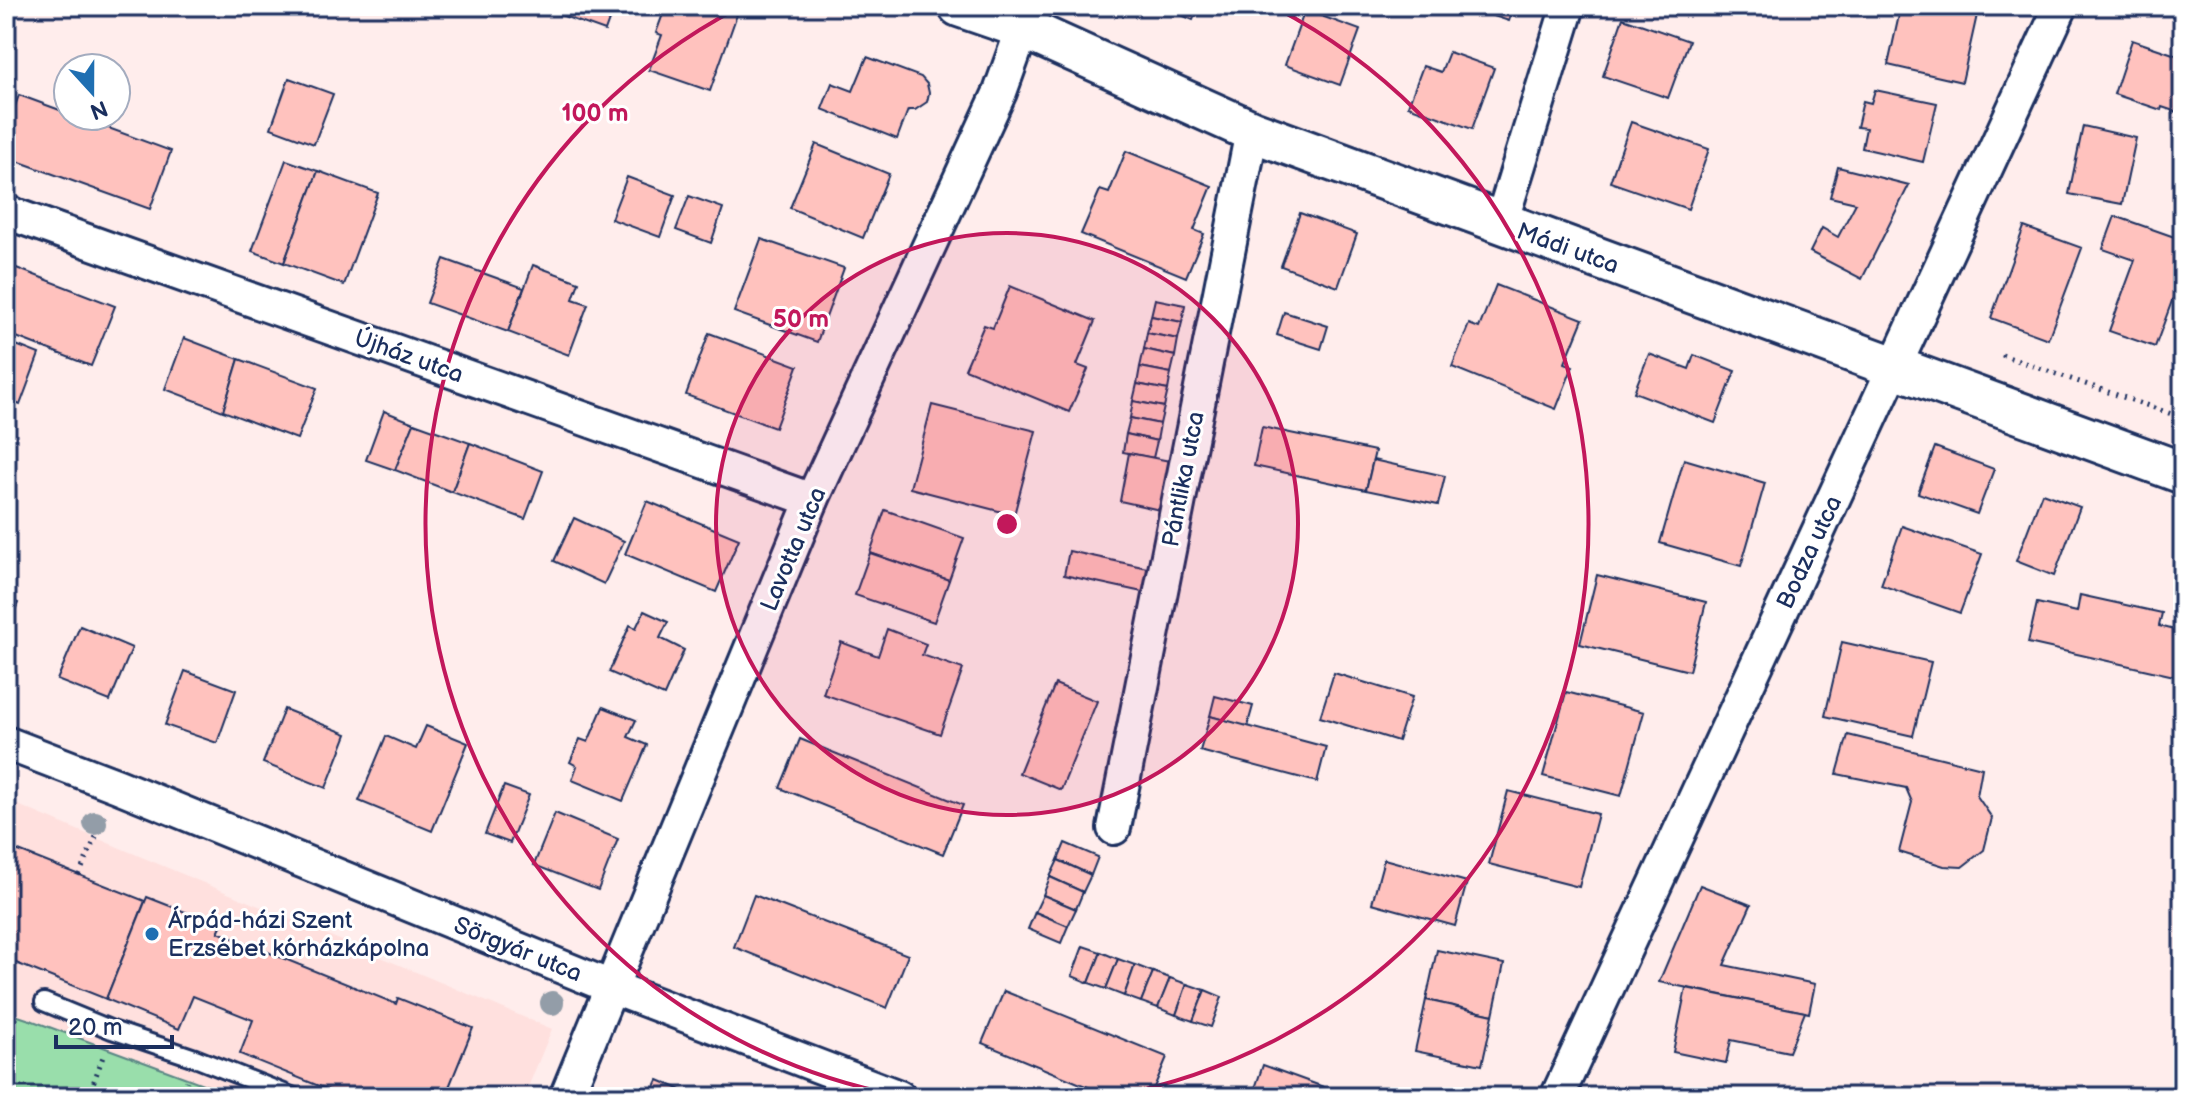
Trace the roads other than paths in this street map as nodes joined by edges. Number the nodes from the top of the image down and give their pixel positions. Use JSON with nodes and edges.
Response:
{"nodes":[{"id":1,"x":959,"y":6,"type":"edge"},
{"id":2,"x":1568,"y":6,"type":"edge"},
{"id":3,"x":2061,"y":6,"type":"edge"},
{"id":4,"x":1027,"y":17,"type":"edge"},
{"id":5,"x":1252,"y":131,"type":"junction"},
{"id":6,"x":6,"y":212,"type":"edge"},
{"id":7,"x":1501,"y":223,"type":"junction"},
{"id":8,"x":1895,"y":367,"type":"junction"},
{"id":9,"x":2183,"y":473,"type":"edge"},
{"id":10,"x":812,"y":500,"type":"junction"},
{"id":11,"x":6,"y":743,"type":"edge"},
{"id":12,"x":1114,"y":828,"type":"dead end"},
{"id":13,"x":611,"y":987,"type":"junction"},
{"id":14,"x":44,"y":1002,"type":"dead end"},
{"id":15,"x":294,"y":1097,"type":"edge"},
{"id":16,"x":566,"y":1097,"type":"edge"},
{"id":17,"x":899,"y":1097,"type":"edge"},
{"id":18,"x":1557,"y":1097,"type":"edge"}],
"edges":[{"from":1,"to":4,"type":"street","name":"Mádi utca"},
{"from":2,"to":7,"type":"street"},
{"from":3,"to":8,"type":"street","name":"Bodza utca"},
{"from":4,"to":5,"type":"street","name":"Mádi utca"},
{"from":4,"to":10,"type":"street","name":"Lavotta utca"},
{"from":5,"to":7,"type":"street","name":"Mádi utca"},
{"from":5,"to":12,"type":"street","name":"Pántlika utca"},
{"from":6,"to":10,"type":"street","name":"Újház utca"},
{"from":7,"to":8,"type":"street","name":"Mádi utca"},
{"from":8,"to":9,"type":"street","name":"Mádi utca"},
{"from":8,"to":18,"type":"street","name":"Bodza utca"},
{"from":10,"to":13,"type":"street","name":"Lavotta utca"},
{"from":11,"to":13,"type":"street","name":"Sörgyár utca"},
{"from":13,"to":16,"type":"street","name":"Lavotta utca"},
{"from":13,"to":17,"type":"street","name":"Sörgyár utca"},
{"from":14,"to":15,"type":"lane"}]}
